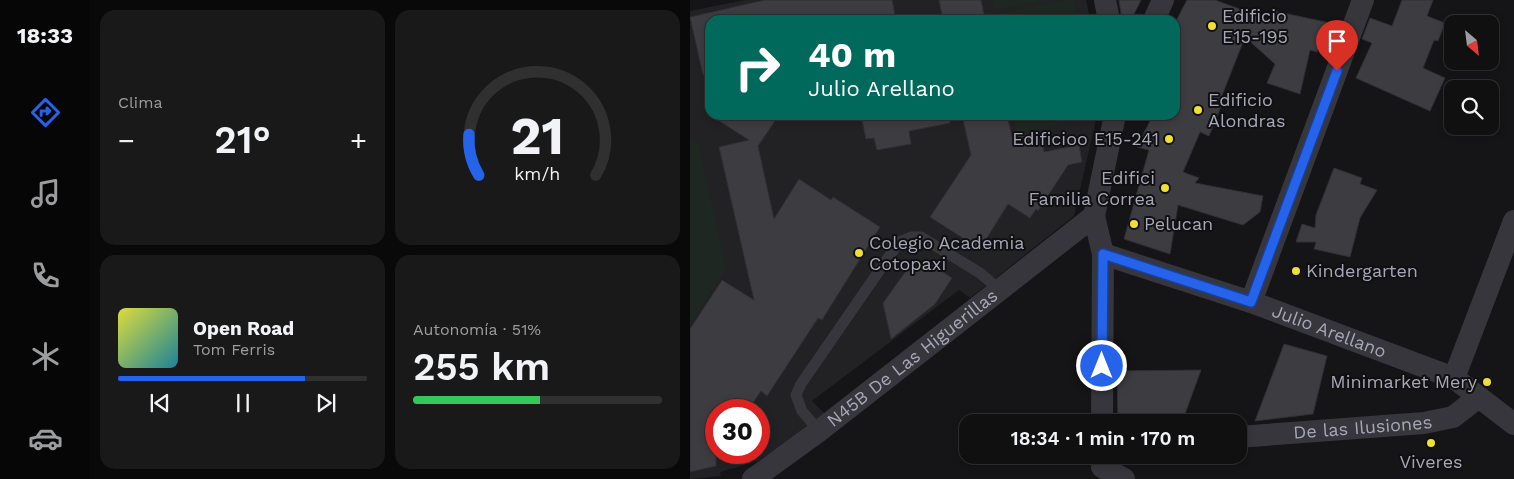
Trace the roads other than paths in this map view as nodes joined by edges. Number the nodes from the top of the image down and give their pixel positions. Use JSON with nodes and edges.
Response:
{"nodes":[{"id":1,"x":1105,"y":0,"type":"edge"},
{"id":2,"x":1163,"y":0,"type":"edge"},
{"id":3,"x":1363,"y":0,"type":"edge"},
{"id":4,"x":1108,"y":15,"type":"edge"},
{"id":5,"x":1156,"y":15,"type":"edge"},
{"id":6,"x":1114,"y":120,"type":"edge"},
{"id":7,"x":1094,"y":216,"type":"junction"},
{"id":8,"x":1514,"y":221,"type":"edge"},
{"id":9,"x":1103,"y":254,"type":"junction"},
{"id":10,"x":1000,"y":290,"type":"junction"},
{"id":11,"x":1251,"y":302,"type":"junction"},
{"id":12,"x":1454,"y":378,"type":"junction"},
{"id":13,"x":1479,"y":397,"type":"junction"},
{"id":14,"x":1102,"y":414,"type":"edge"},
{"id":15,"x":1514,"y":424,"type":"edge"},
{"id":16,"x":819,"y":431,"type":"junction"},
{"id":17,"x":1247,"y":436,"type":"edge"},
{"id":18,"x":1102,"y":467,"type":"edge"},
{"id":19,"x":753,"y":479,"type":"edge"},
{"id":20,"x":1124,"y":479,"type":"edge"}],
"edges":[{"from":1,"to":4,"type":"street"},
{"from":2,"to":5,"type":"street"},
{"from":3,"to":11,"type":"street"},
{"from":6,"to":7,"type":"street"},
{"from":7,"to":9,"type":"street"},
{"from":7,"to":10,"type":"street","name":"N45B De Las Higuerillas"},
{"from":8,"to":12,"type":"street"},
{"from":9,"to":11,"type":"street","name":"Julio Arellano"},
{"from":9,"to":14,"type":"street"},
{"from":10,"to":16,"type":"street","name":"N45B De Las Higuerillas"},
{"from":10,"to":16,"type":"lane"},
{"from":11,"to":12,"type":"street","name":"Julio Arellano"},
{"from":12,"to":13,"type":"street","name":"Julio Arellano"},
{"from":13,"to":15,"type":"street","name":"Julio Arellano"},
{"from":13,"to":17,"type":"street","name":"De las Ilusiones"},
{"from":16,"to":19,"type":"street","name":"N45B De Las Higuerillas"},
{"from":18,"to":20,"type":"street"}]}
